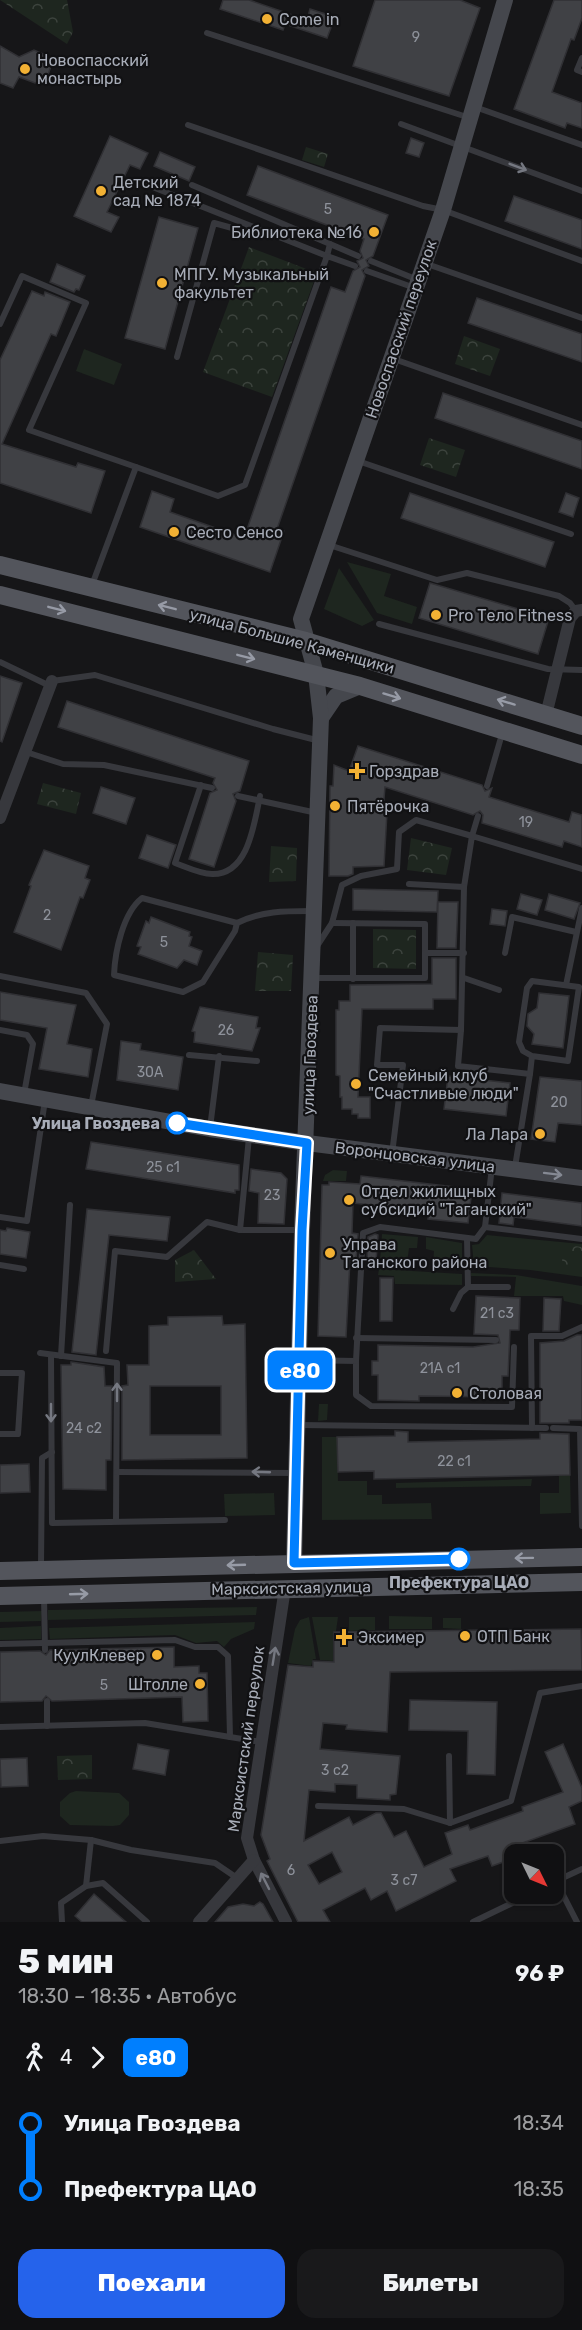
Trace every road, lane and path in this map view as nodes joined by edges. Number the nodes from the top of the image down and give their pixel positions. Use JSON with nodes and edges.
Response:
{"nodes":[{"id":1,"x":502,"y":1,"type":"edge"},
{"id":2,"x":207,"y":33,"type":"dead end"},
{"id":3,"x":582,"y":58,"type":"edge"},
{"id":4,"x":582,"y":72,"type":"edge"},
{"id":5,"x":472,"y":112,"type":"junction"},
{"id":6,"x":401,"y":124,"type":"dead end"},
{"id":7,"x":188,"y":125,"type":"dead end"},
{"id":8,"x":582,"y":145,"type":"edge"},
{"id":9,"x":463,"y":146,"type":"junction"},
{"id":10,"x":140,"y":182,"type":"dead end"},
{"id":11,"x":192,"y":185,"type":"dead end"},
{"id":12,"x":582,"y":191,"type":"edge"},
{"id":13,"x":443,"y":210,"type":"junction"},
{"id":14,"x":257,"y":230,"type":"junction"},
{"id":15,"x":330,"y":244,"type":"junction"},
{"id":16,"x":358,"y":255,"type":"dead end"},
{"id":17,"x":327,"y":256,"type":"junction"},
{"id":18,"x":371,"y":261,"type":"dead end"},
{"id":19,"x":582,"y":261,"type":"edge"},
{"id":20,"x":424,"y":263,"type":"junction"},
{"id":21,"x":355,"y":266,"type":"dead end"},
{"id":22,"x":367,"y":271,"type":"dead end"},
{"id":23,"x":416,"y":284,"type":"junction"},
{"id":24,"x":582,"y":318,"type":"edge"},
{"id":25,"x":0,"y":324,"type":"edge"},
{"id":26,"x":177,"y":357,"type":"dead end"},
{"id":27,"x":391,"y":358,"type":"junction"},
{"id":28,"x":582,"y":425,"type":"edge"},
{"id":29,"x":355,"y":460,"type":"junction"},
{"id":30,"x":136,"y":467,"type":"junction"},
{"id":31,"x":571,"y":534,"type":"dead end"},
{"id":32,"x":326,"y":544,"type":"junction"},
{"id":33,"x":0,"y":565,"type":"edge"},
{"id":34,"x":90,"y":588,"type":"junction"},
{"id":35,"x":0,"y":595,"type":"edge"},
{"id":36,"x":303,"y":608,"type":"junction"},
{"id":37,"x":579,"y":611,"type":"edge"},
{"id":38,"x":379,"y":624,"type":"dead end"},
{"id":39,"x":266,"y":632,"type":"junction"},
{"id":40,"x":308,"y":649,"type":"junction"},
{"id":41,"x":0,"y":662,"type":"edge"},
{"id":42,"x":557,"y":670,"type":"junction"},
{"id":43,"x":582,"y":670,"type":"edge"},
{"id":44,"x":316,"y":675,"type":"junction"},
{"id":45,"x":51,"y":684,"type":"junction"},
{"id":46,"x":360,"y":686,"type":"junction"},
{"id":47,"x":546,"y":715,"type":"junction"},
{"id":48,"x":321,"y":718,"type":"junction"},
{"id":49,"x":582,"y":726,"type":"edge"},
{"id":50,"x":503,"y":730,"type":"junction"},
{"id":51,"x":320,"y":741,"type":"junction"},
{"id":52,"x":25,"y":752,"type":"junction"},
{"id":53,"x":582,"y":755,"type":"edge"},
{"id":54,"x":201,"y":785,"type":"junction"},
{"id":55,"x":487,"y":786,"type":"dead end"},
{"id":56,"x":212,"y":788,"type":"dead end"},
{"id":57,"x":238,"y":796,"type":"dead end"},
{"id":58,"x":259,"y":799,"type":"junction"},
{"id":59,"x":318,"y":813,"type":"junction"},
{"id":60,"x":478,"y":816,"type":"dead end"},
{"id":61,"x":0,"y":818,"type":"edge"},
{"id":62,"x":472,"y":836,"type":"junction"},
{"id":63,"x":582,"y":869,"type":"edge"},
{"id":64,"x":409,"y":884,"type":"dead end"},
{"id":65,"x":464,"y":887,"type":"junction"},
{"id":66,"x":582,"y":908,"type":"edge"},
{"id":67,"x":315,"y":911,"type":"junction"},
{"id":68,"x":237,"y":923,"type":"junction"},
{"id":69,"x":332,"y":923,"type":"junction"},
{"id":70,"x":353,"y":923,"type":"junction"},
{"id":71,"x":576,"y":932,"type":"junction"},
{"id":72,"x":313,"y":952,"type":"junction"},
{"id":73,"x":425,"y":952,"type":"junction"},
{"id":74,"x":464,"y":953,"type":"junction"},
{"id":75,"x":505,"y":953,"type":"dead end"},
{"id":76,"x":0,"y":976,"type":"edge"},
{"id":77,"x":312,"y":978,"type":"junction"},
{"id":78,"x":464,"y":978,"type":"junction"},
{"id":79,"x":353,"y":979,"type":"junction"},
{"id":80,"x":566,"y":985,"type":"junction"},
{"id":81,"x":499,"y":990,"type":"dead end"},
{"id":82,"x":0,"y":1030,"type":"edge"},
{"id":83,"x":461,"y":1030,"type":"junction"},
{"id":84,"x":189,"y":1055,"type":"dead end"},
{"id":85,"x":219,"y":1056,"type":"junction"},
{"id":86,"x":532,"y":1056,"type":"junction"},
{"id":87,"x":257,"y":1060,"type":"dead end"},
{"id":88,"x":530,"y":1074,"type":"junction"},
{"id":89,"x":0,"y":1091,"type":"edge"},
{"id":90,"x":24,"y":1095,"type":"junction"},
{"id":91,"x":45,"y":1099,"type":"junction"},
{"id":92,"x":91,"y":1107,"type":"junction"},
{"id":93,"x":210,"y":1129,"type":"junction"},
{"id":94,"x":249,"y":1134,"type":"junction"},
{"id":95,"x":307,"y":1143,"type":"junction"},
{"id":96,"x":392,"y":1154,"type":"junction"},
{"id":97,"x":492,"y":1167,"type":"junction"},
{"id":98,"x":514,"y":1170,"type":"junction"},
{"id":99,"x":582,"y":1178,"type":"edge"},
{"id":100,"x":70,"y":1205,"type":"dead end"},
{"id":101,"x":0,"y":1217,"type":"edge"},
{"id":102,"x":485,"y":1227,"type":"junction"},
{"id":103,"x":240,"y":1230,"type":"junction"},
{"id":104,"x":302,"y":1230,"type":"junction"},
{"id":105,"x":467,"y":1238,"type":"junction"},
{"id":106,"x":582,"y":1239,"type":"edge"},
{"id":107,"x":0,"y":1265,"type":"edge"},
{"id":108,"x":24,"y":1269,"type":"dead end"},
{"id":109,"x":468,"y":1287,"type":"junction"},
{"id":110,"x":508,"y":1287,"type":"dead end"},
{"id":111,"x":453,"y":1310,"type":"dead end"},
{"id":112,"x":582,"y":1327,"type":"edge"},
{"id":113,"x":356,"y":1338,"type":"junction"},
{"id":114,"x":496,"y":1340,"type":"dead end"},
{"id":115,"x":514,"y":1347,"type":"dead end"},
{"id":116,"x":106,"y":1351,"type":"dead end"},
{"id":117,"x":40,"y":1353,"type":"dead end"},
{"id":118,"x":51,"y":1354,"type":"junction"},
{"id":119,"x":61,"y":1356,"type":"junction"},
{"id":120,"x":300,"y":1360,"type":"junction"},
{"id":121,"x":356,"y":1361,"type":"junction"},
{"id":122,"x":0,"y":1373,"type":"edge"},
{"id":123,"x":299,"y":1425,"type":"junction"},
{"id":124,"x":531,"y":1428,"type":"junction"},
{"id":125,"x":0,"y":1434,"type":"edge"},
{"id":126,"x":52,"y":1452,"type":"junction"},
{"id":127,"x":117,"y":1472,"type":"junction"},
{"id":128,"x":297,"y":1473,"type":"junction"},
{"id":129,"x":116,"y":1520,"type":"junction"},
{"id":130,"x":225,"y":1520,"type":"dead end"},
{"id":131,"x":582,"y":1526,"type":"edge"},
{"id":132,"x":582,"y":1557,"type":"edge"},
{"id":133,"x":294,"y":1563,"type":"junction"},
{"id":134,"x":41,"y":1570,"type":"junction"},
{"id":135,"x":0,"y":1571,"type":"edge"},
{"id":136,"x":582,"y":1582,"type":"edge"},
{"id":137,"x":285,"y":1588,"type":"junction"},
{"id":138,"x":44,"y":1595,"type":"junction"},
{"id":139,"x":0,"y":1596,"type":"edge"},
{"id":140,"x":0,"y":1644,"type":"edge"},
{"id":141,"x":45,"y":1647,"type":"junction"},
{"id":142,"x":582,"y":1686,"type":"edge"},
{"id":143,"x":47,"y":1701,"type":"dead end"},
{"id":144,"x":47,"y":1726,"type":"junction"},
{"id":145,"x":0,"y":1727,"type":"edge"},
{"id":146,"x":230,"y":1737,"type":"junction"},
{"id":147,"x":261,"y":1742,"type":"junction"},
{"id":148,"x":449,"y":1756,"type":"dead end"},
{"id":149,"x":318,"y":1806,"type":"dead end"},
{"id":150,"x":450,"y":1823,"type":"junction"},
{"id":151,"x":91,"y":1840,"type":"junction"},
{"id":152,"x":0,"y":1841,"type":"edge"},
{"id":153,"x":254,"y":1860,"type":"junction"},
{"id":154,"x":582,"y":1869,"type":"edge"},
{"id":155,"x":564,"y":1878,"type":"edge"},
{"id":156,"x":237,"y":1879,"type":"junction"},
{"id":157,"x":86,"y":1886,"type":"junction"},
{"id":158,"x":564,"y":1898,"type":"edge"},
{"id":159,"x":513,"y":1904,"type":"edge"},
{"id":160,"x":486,"y":1919,"type":"edge"},
{"id":161,"x":62,"y":1922,"type":"edge"},
{"id":162,"x":147,"y":1922,"type":"edge"},
{"id":163,"x":199,"y":1922,"type":"edge"},
{"id":164,"x":286,"y":1922,"type":"edge"},
{"id":165,"x":473,"y":1922,"type":"edge"},
{"id":166,"x":577,"y":1922,"type":"edge"}],
"edges":[{"from":1,"to":5,"type":"street","name":"Новоспасский переулок"},
{"from":2,"to":5,"type":"lane"},
{"from":3,"to":4,"type":"lane"},
{"from":5,"to":8,"type":"lane"},
{"from":5,"to":9,"type":"street","name":"Новоспасский переулок"},
{"from":6,"to":9,"type":"lane"},
{"from":7,"to":13,"type":"lane"},
{"from":9,"to":12,"type":"lane","one_way":true},
{"from":9,"to":13,"type":"street","name":"Новоспасский переулок"},
{"from":10,"to":14,"type":"lane"},
{"from":11,"to":15,"type":"lane"},
{"from":13,"to":19,"type":"lane"},
{"from":13,"to":20,"type":"street","name":"Новоспасский переулок"},
{"from":14,"to":17,"type":"lane"},
{"from":14,"to":26,"type":"lane"},
{"from":15,"to":16,"type":"lane"},
{"from":15,"to":17,"type":"lane"},
{"from":17,"to":21,"type":"lane"},
{"from":17,"to":30,"type":"lane"},
{"from":18,"to":23,"type":"lane"},
{"from":20,"to":23,"type":"street","name":"Новоспасский переулок"},
{"from":20,"to":24,"type":"lane"},
{"from":22,"to":23,"type":"lane"},
{"from":23,"to":27,"type":"street","name":"Новоспасский переулок"},
{"from":25,"to":30,"type":"lane"},
{"from":27,"to":28,"type":"lane"},
{"from":27,"to":29,"type":"street","name":"Новоспасский переулок"},
{"from":29,"to":31,"type":"lane"},
{"from":29,"to":32,"type":"street","name":"Новоспасский переулок"},
{"from":30,"to":34,"type":"lane"},
{"from":32,"to":36,"type":"street","name":"Новоспасский переулок"},
{"from":32,"to":37,"type":"lane"},
{"from":33,"to":34,"type":"main road","name":"улица Большие Каменщики"},
{"from":39,"to":34,"type":"main road","name":"улица Большие Каменщики","one_way":true},
{"from":35,"to":44,"type":"main road","name":"улица Большие Каменщики","one_way":true},
{"from":36,"to":39,"type":"street"},
{"from":36,"to":40,"type":"street","name":"Новоспасский переулок"},
{"from":37,"to":42,"type":"street"},
{"from":38,"to":42,"type":"lane"},
{"from":39,"to":40,"type":"main road","name":"улица Большие Каменщики"},
{"from":40,"to":44,"type":"street","name":"улица Гвоздева"},
{"from":47,"to":40,"type":"main road","name":"улица Большие Каменщики","one_way":true},
{"from":41,"to":45,"type":"lane"},
{"from":42,"to":43,"type":"lane"},
{"from":42,"to":47,"type":"street"},
{"from":44,"to":46,"type":"main road","name":"улица Большие Каменщики"},
{"from":44,"to":48,"type":"street","name":"улица Гвоздева"},
{"from":45,"to":51,"type":"lane"},
{"from":45,"to":52,"type":"street"},
{"from":46,"to":48,"type":"street"},
{"from":46,"to":50,"type":"main road","name":"улица Большие Каменщики","one_way":true},
{"from":47,"to":49,"type":"main road","name":"улица Большие Каменщики"},
{"from":48,"to":51,"type":"street","name":"улица Гвоздева"},
{"from":50,"to":53,"type":"main road","name":"улица Большие Каменщики"},
{"from":50,"to":55,"type":"lane"},
{"from":51,"to":59,"type":"street","name":"улица Гвоздева"},
{"from":52,"to":54,"type":"lane"},
{"from":52,"to":61,"type":"street"},
{"from":54,"to":56,"type":"lane"},
{"from":54,"to":58,"type":"lane"},
{"from":57,"to":58,"type":"lane"},
{"from":58,"to":59,"type":"lane"},
{"from":59,"to":67,"type":"street","name":"улица Гвоздева"},
{"from":60,"to":62,"type":"lane"},
{"from":62,"to":63,"type":"lane"},
{"from":62,"to":65,"type":"lane"},
{"from":62,"to":69,"type":"lane"},
{"from":64,"to":65,"type":"lane"},
{"from":65,"to":74,"type":"lane"},
{"from":66,"to":71,"type":"lane"},
{"from":67,"to":68,"type":"lane"},
{"from":67,"to":72,"type":"street","name":"улица Гвоздева"},
{"from":68,"to":68,"type":"lane"},
{"from":69,"to":70,"type":"lane"},
{"from":69,"to":72,"type":"lane"},
{"from":70,"to":73,"type":"lane"},
{"from":70,"to":79,"type":"lane"},
{"from":71,"to":75,"type":"lane"},
{"from":71,"to":80,"type":"lane"},
{"from":72,"to":77,"type":"street","name":"улица Гвоздева"},
{"from":73,"to":74,"type":"lane"},
{"from":73,"to":79,"type":"lane"},
{"from":74,"to":78,"type":"lane"},
{"from":76,"to":92,"type":"lane"},
{"from":77,"to":79,"type":"lane"},
{"from":77,"to":95,"type":"street","name":"улица Гвоздева"},
{"from":78,"to":81,"type":"lane"},
{"from":78,"to":83,"type":"lane"},
{"from":80,"to":86,"type":"lane"},
{"from":80,"to":86,"type":"lane"},
{"from":82,"to":90,"type":"lane"},
{"from":83,"to":88,"type":"lane"},
{"from":83,"to":96,"type":"lane"},
{"from":84,"to":85,"type":"lane"},
{"from":85,"to":87,"type":"lane"},
{"from":85,"to":93,"type":"lane"},
{"from":86,"to":88,"type":"lane"},
{"from":88,"to":98,"type":"lane"},
{"from":89,"to":90,"type":"street","name":"Воронцовская улица"},
{"from":90,"to":91,"type":"street","name":"Воронцовская улица"},
{"from":91,"to":92,"type":"street","name":"Воронцовская улица"},
{"from":91,"to":101,"type":"lane"},
{"from":92,"to":93,"type":"street","name":"Воронцовская улица"},
{"from":93,"to":94,"type":"street","name":"Воронцовская улица"},
{"from":94,"to":95,"type":"street","name":"Воронцовская улица"},
{"from":94,"to":103,"type":"lane"},
{"from":95,"to":96,"type":"street","name":"Воронцовская улица"},
{"from":95,"to":104,"type":"street","name":"улица Гвоздева"},
{"from":96,"to":97,"type":"street","name":"Воронцовская улица"},
{"from":97,"to":98,"type":"street","name":"Воронцовская улица"},
{"from":97,"to":102,"type":"lane"},
{"from":98,"to":99,"type":"street","name":"Воронцовская улица","one_way":true},
{"from":100,"to":119,"type":"lane"},
{"from":102,"to":105,"type":"lane"},
{"from":102,"to":106,"type":"lane"},
{"from":103,"to":104,"type":"lane"},
{"from":103,"to":116,"type":"lane"},
{"from":104,"to":120,"type":"street","name":"улица Гвоздева"},
{"from":105,"to":109,"type":"lane"},
{"from":105,"to":113,"type":"lane"},
{"from":107,"to":108,"type":"lane"},
{"from":109,"to":110,"type":"lane"},
{"from":109,"to":111,"type":"lane"},
{"from":112,"to":124,"type":"lane"},
{"from":113,"to":114,"type":"lane"},
{"from":113,"to":121,"type":"lane"},
{"from":115,"to":121,"type":"lane"},
{"from":117,"to":118,"type":"lane"},
{"from":118,"to":119,"type":"lane"},
{"from":118,"to":126,"type":"lane","one_way":true},
{"from":127,"to":119,"type":"lane","one_way":true},
{"from":120,"to":121,"type":"lane"},
{"from":120,"to":123,"type":"street","name":"улица Гвоздева"},
{"from":122,"to":125,"type":"lane"},
{"from":123,"to":124,"type":"lane"},
{"from":123,"to":128,"type":"street","name":"улица Гвоздева"},
{"from":124,"to":131,"type":"lane"},
{"from":126,"to":129,"type":"lane"},
{"from":126,"to":134,"type":"lane"},
{"from":128,"to":127,"type":"lane","one_way":true},
{"from":127,"to":129,"type":"lane"},
{"from":128,"to":133,"type":"street","name":"улица Гвоздева"},
{"from":129,"to":130,"type":"lane"},
{"from":132,"to":133,"type":"main road","name":"Марксистская улица","one_way":true},
{"from":133,"to":134,"type":"main road","name":"Марксистская улица","one_way":true},
{"from":134,"to":135,"type":"main road","name":"Марксистская улица"},
{"from":136,"to":137,"type":"main road","name":"Марксистская улица"},
{"from":138,"to":137,"type":"main road","name":"Марксистская улица","one_way":true},
{"from":147,"to":137,"type":"street","name":"Марксистский переулок","one_way":true},
{"from":138,"to":139,"type":"main road","name":"Марксистская улица"},
{"from":138,"to":141,"type":"lane"},
{"from":140,"to":141,"type":"lane"},
{"from":141,"to":146,"type":"lane"},
{"from":142,"to":150,"type":"lane"},
{"from":143,"to":144,"type":"lane"},
{"from":144,"to":145,"type":"lane"},
{"from":144,"to":146,"type":"lane"},
{"from":146,"to":147,"type":"lane"},
{"from":147,"to":153,"type":"street","name":"Марксистский переулок"},
{"from":148,"to":150,"type":"lane"},
{"from":149,"to":150,"type":"lane"},
{"from":151,"to":152,"type":"lane"},
{"from":151,"to":156,"type":"lane"},
{"from":151,"to":157,"type":"lane"},
{"from":153,"to":156,"type":"street"},
{"from":164,"to":153,"type":"street","name":"Марксистский переулок","one_way":true},
{"from":154,"to":155,"type":"lane"},
{"from":156,"to":163,"type":"street"},
{"from":157,"to":161,"type":"lane"},
{"from":157,"to":162,"type":"lane"},
{"from":158,"to":166,"type":"lane"},
{"from":159,"to":160,"type":"lane"},
{"from":160,"to":165,"type":"lane"}]}
